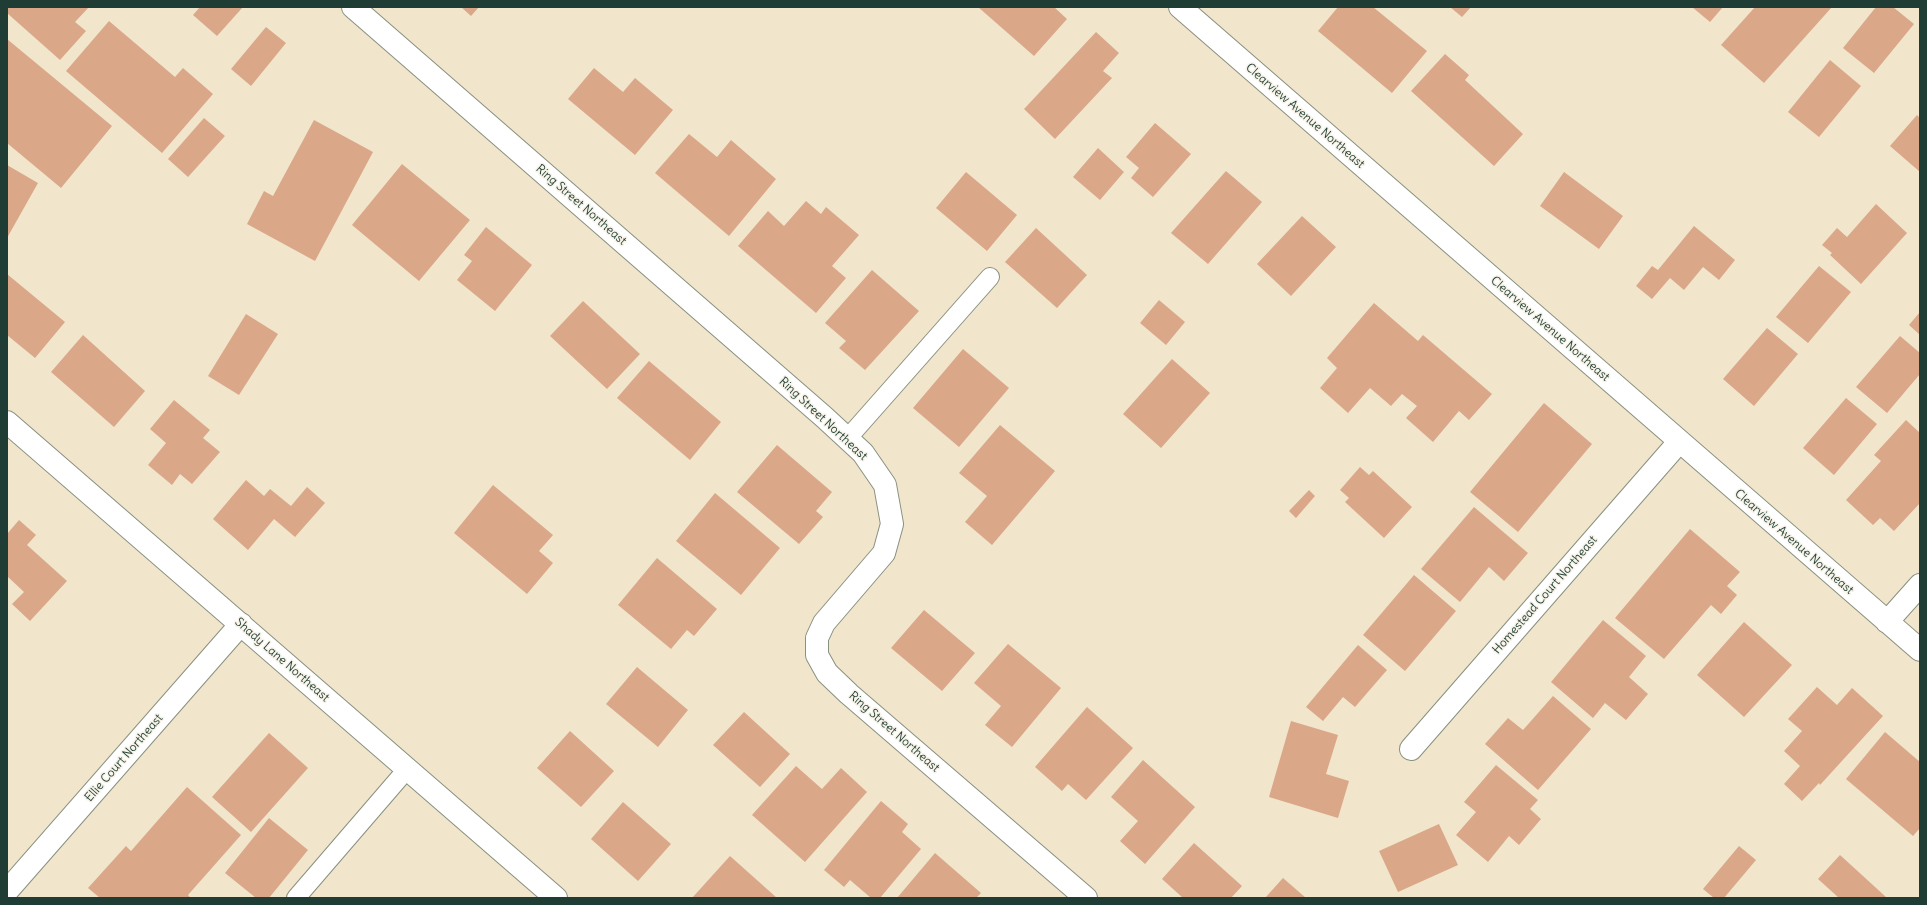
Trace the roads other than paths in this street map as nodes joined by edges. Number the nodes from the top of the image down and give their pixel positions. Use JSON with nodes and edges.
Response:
{"nodes":[{"id":1,"x":353,"y":7,"type":"edge"},
{"id":2,"x":1180,"y":7,"type":"edge"},
{"id":3,"x":990,"y":277,"type":"dead end"},
{"id":4,"x":7,"y":422,"type":"edge"},
{"id":5,"x":847,"y":439,"type":"junction"},
{"id":6,"x":1679,"y":442,"type":"junction"},
{"id":7,"x":1920,"y":585,"type":"edge"},
{"id":8,"x":1887,"y":622,"type":"junction"},
{"id":9,"x":241,"y":624,"type":"junction"},
{"id":10,"x":1920,"y":650,"type":"edge"},
{"id":11,"x":1411,"y":749,"type":"dead end"},
{"id":12,"x":408,"y":768,"type":"junction"},
{"id":13,"x":7,"y":891,"type":"edge"},
{"id":14,"x":296,"y":898,"type":"edge"},
{"id":15,"x":556,"y":898,"type":"edge"},
{"id":16,"x":1086,"y":898,"type":"edge"}],
"edges":[{"from":1,"to":5,"type":"street","name":"Ring Street Northeast"},
{"from":2,"to":6,"type":"street","name":"Clearview Avenue Northeast"},
{"from":3,"to":5,"type":"lane"},
{"from":4,"to":9,"type":"street","name":"Shady Lane Northeast"},
{"from":5,"to":16,"type":"street","name":"Ring Street Northeast"},
{"from":6,"to":8,"type":"street","name":"Clearview Avenue Northeast"},
{"from":6,"to":11,"type":"street","name":"Homestead Court Northeast"},
{"from":7,"to":8,"type":"street"},
{"from":8,"to":10,"type":"street","name":"Clearview Avenue Northeast"},
{"from":9,"to":12,"type":"street","name":"Shady Lane Northeast"},
{"from":9,"to":13,"type":"street","name":"Ellie Court Northeast"},
{"from":12,"to":14,"type":"lane"},
{"from":12,"to":15,"type":"street","name":"Shady Lane Northeast"}]}
